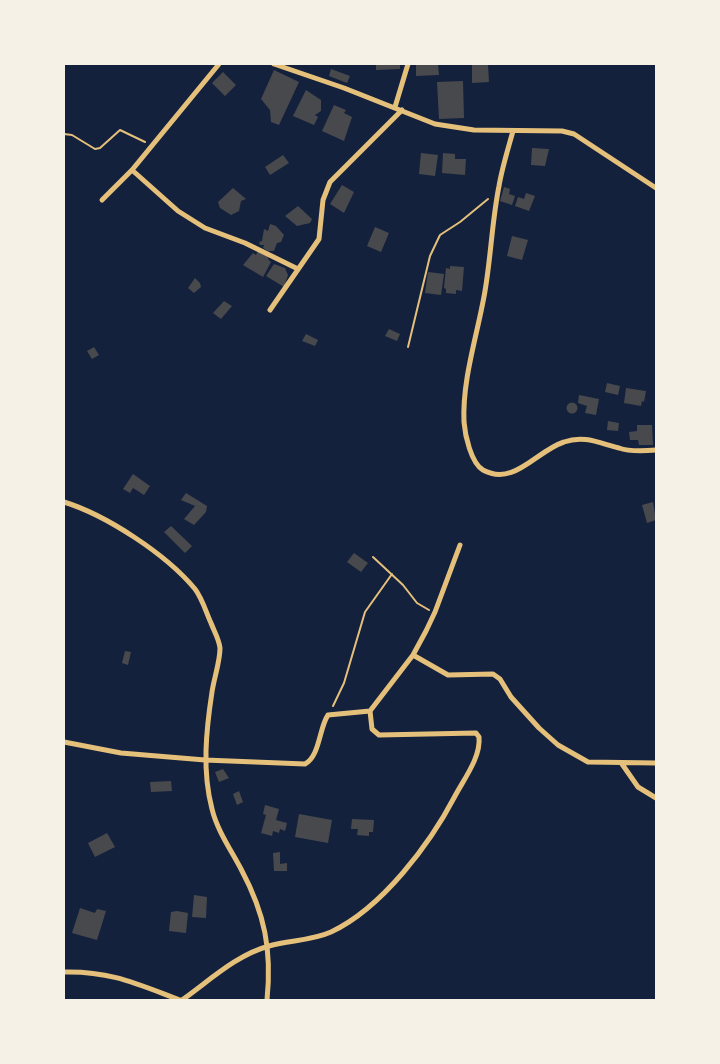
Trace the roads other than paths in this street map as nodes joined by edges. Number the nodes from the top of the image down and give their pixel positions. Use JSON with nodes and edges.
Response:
{"nodes":[{"id":1,"x":219,"y":64,"type":"edge"},
{"id":2,"x":274,"y":64,"type":"edge"},
{"id":3,"x":408,"y":64,"type":"edge"},
{"id":4,"x":395,"y":107,"type":"junction"},
{"id":5,"x":402,"y":110,"type":"junction"},
{"id":6,"x":513,"y":131,"type":"junction"},
{"id":7,"x":132,"y":170,"type":"junction"},
{"id":8,"x":656,"y":188,"type":"edge"},
{"id":9,"x":102,"y":200,"type":"dead end"},
{"id":10,"x":298,"y":269,"type":"junction"},
{"id":11,"x":270,"y":310,"type":"dead end"},
{"id":12,"x":656,"y":450,"type":"edge"},
{"id":13,"x":64,"y":502,"type":"edge"},
{"id":14,"x":460,"y":544,"type":"dead end"},
{"id":15,"x":413,"y":655,"type":"junction"},
{"id":16,"x":370,"y":710,"type":"junction"},
{"id":17,"x":64,"y":742,"type":"edge"},
{"id":18,"x":205,"y":760,"type":"junction"},
{"id":19,"x":656,"y":763,"type":"edge"},
{"id":20,"x":622,"y":764,"type":"junction"},
{"id":21,"x":656,"y":798,"type":"edge"},
{"id":22,"x":269,"y":946,"type":"junction"},
{"id":23,"x":64,"y":972,"type":"edge"},
{"id":24,"x":181,"y":1000,"type":"edge"},
{"id":25,"x":267,"y":1000,"type":"edge"}],
"edges":[{"from":1,"to":7,"type":"street"},
{"from":2,"to":4,"type":"street"},
{"from":3,"to":4,"type":"street"},
{"from":4,"to":5,"type":"street"},
{"from":5,"to":6,"type":"street"},
{"from":5,"to":10,"type":"street"},
{"from":6,"to":8,"type":"street"},
{"from":6,"to":12,"type":"street"},
{"from":7,"to":9,"type":"street"},
{"from":7,"to":10,"type":"street"},
{"from":10,"to":11,"type":"street"},
{"from":13,"to":18,"type":"street"},
{"from":14,"to":15,"type":"street"},
{"from":15,"to":16,"type":"street"},
{"from":15,"to":20,"type":"street"},
{"from":16,"to":18,"type":"street"},
{"from":16,"to":22,"type":"street"},
{"from":17,"to":18,"type":"street"},
{"from":18,"to":22,"type":"street"},
{"from":19,"to":20,"type":"street"},
{"from":20,"to":21,"type":"street"},
{"from":22,"to":24,"type":"street"},
{"from":22,"to":25,"type":"street"},
{"from":23,"to":24,"type":"street"}]}
